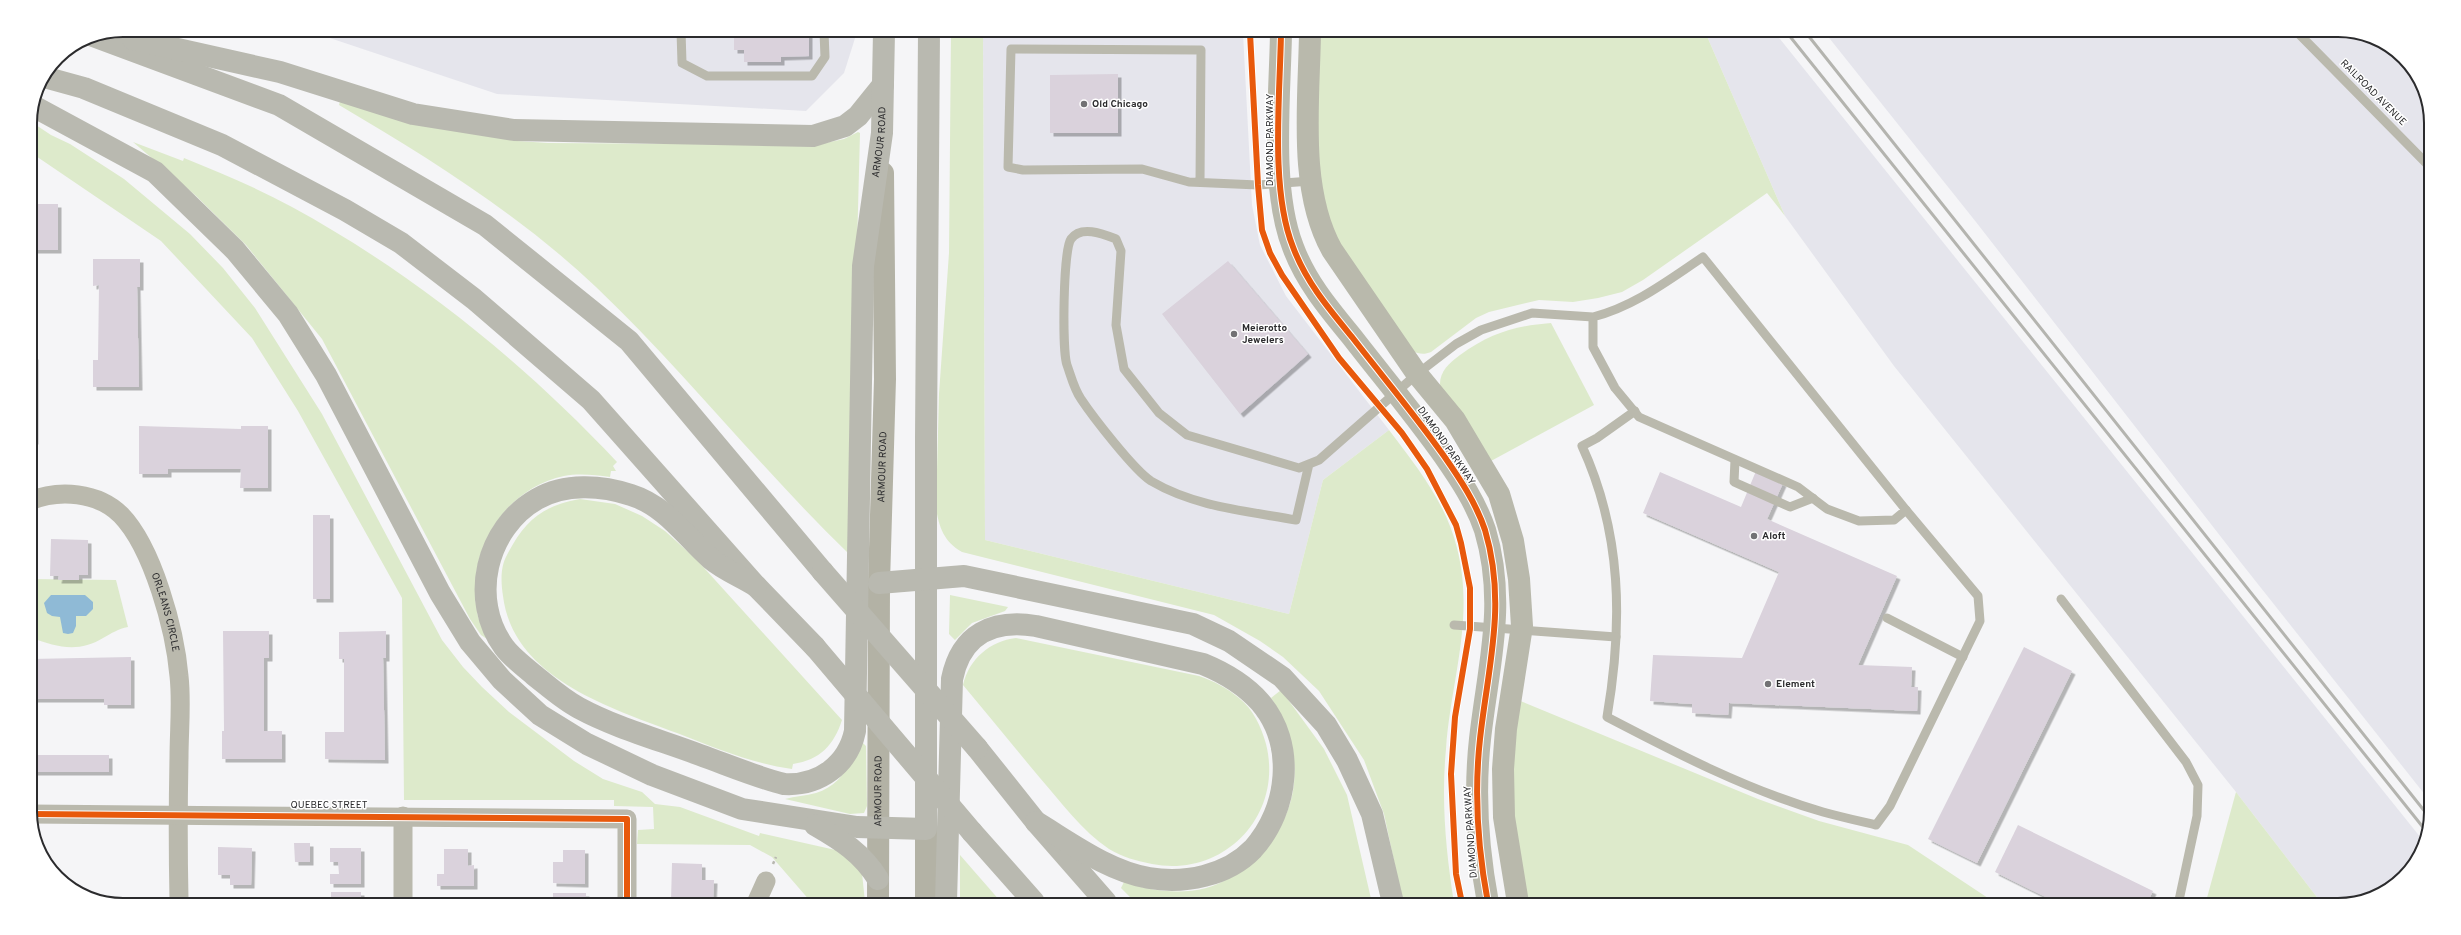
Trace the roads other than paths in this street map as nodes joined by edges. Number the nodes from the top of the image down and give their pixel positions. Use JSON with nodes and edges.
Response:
{"nodes":[{"id":1,"x":126,"y":37,"type":"edge"},
{"id":2,"x":681,"y":37,"type":"edge"},
{"id":3,"x":824,"y":37,"type":"edge"},
{"id":4,"x":884,"y":37,"type":"edge"},
{"id":5,"x":929,"y":37,"type":"edge"},
{"id":6,"x":1281,"y":37,"type":"edge"},
{"id":7,"x":1310,"y":37,"type":"edge"},
{"id":8,"x":2302,"y":37,"type":"edge"},
{"id":9,"x":103,"y":40,"type":"edge"},
{"id":10,"x":50,"y":79,"type":"edge"},
{"id":11,"x":882,"y":85,"type":"junction"},
{"id":12,"x":39,"y":109,"type":"edge"},
{"id":13,"x":882,"y":133,"type":"junction"},
{"id":14,"x":2424,"y":161,"type":"edge"},
{"id":15,"x":1311,"y":181,"type":"junction"},
{"id":16,"x":1200,"y":182,"type":"junction"},
{"id":17,"x":1280,"y":183,"type":"junction"},
{"id":18,"x":1593,"y":317,"type":"junction"},
{"id":19,"x":1417,"y":374,"type":"junction"},
{"id":20,"x":1396,"y":393,"type":"junction"},
{"id":21,"x":1635,"y":411,"type":"junction"},
{"id":22,"x":1735,"y":460,"type":"junction"},
{"id":23,"x":1309,"y":464,"type":"junction"},
{"id":24,"x":37,"y":498,"type":"edge"},
{"id":25,"x":1813,"y":498,"type":"junction"},
{"id":26,"x":1906,"y":510,"type":"junction"},
{"id":27,"x":926,"y":580,"type":"junction"},
{"id":28,"x":879,"y":583,"type":"junction"},
{"id":29,"x":756,"y":586,"type":"junction"},
{"id":30,"x":2061,"y":598,"type":"dead end"},
{"id":31,"x":1887,"y":618,"type":"dead end"},
{"id":32,"x":1454,"y":625,"type":"dead end"},
{"id":33,"x":1496,"y":627,"type":"junction"},
{"id":34,"x":1522,"y":628,"type":"junction"},
{"id":35,"x":1616,"y":637,"type":"junction"},
{"id":36,"x":1963,"y":657,"type":"junction"},
{"id":37,"x":37,"y":814,"type":"edge"},
{"id":38,"x":178,"y":814,"type":"junction"},
{"id":39,"x":403,"y":816,"type":"junction"},
{"id":40,"x":808,"y":820,"type":"junction"},
{"id":41,"x":1036,"y":822,"type":"junction"},
{"id":42,"x":878,"y":829,"type":"junction"},
{"id":43,"x":926,"y":829,"type":"junction"},
{"id":44,"x":878,"y":879,"type":"junction"},
{"id":45,"x":766,"y":881,"type":"dead end"},
{"id":46,"x":179,"y":898,"type":"edge"},
{"id":47,"x":403,"y":898,"type":"edge"},
{"id":48,"x":627,"y":898,"type":"edge"},
{"id":49,"x":760,"y":898,"type":"edge"},
{"id":50,"x":878,"y":898,"type":"edge"},
{"id":51,"x":926,"y":898,"type":"edge"},
{"id":52,"x":946,"y":898,"type":"edge"},
{"id":53,"x":1030,"y":898,"type":"edge"},
{"id":54,"x":1102,"y":898,"type":"edge"},
{"id":55,"x":1392,"y":898,"type":"edge"},
{"id":56,"x":1487,"y":898,"type":"edge"},
{"id":57,"x":1517,"y":898,"type":"edge"},
{"id":58,"x":2179,"y":898,"type":"edge"}],
"edges":[{"from":1,"to":11,"type":"highway"},
{"from":2,"to":3,"type":"lane"},
{"from":4,"to":11,"type":"highway","name":"ARMOUR ROAD"},
{"from":5,"to":27,"type":"highway"},
{"from":6,"to":17,"type":"street","name":"DIAMOND PARKWAY"},
{"from":7,"to":15,"type":"street","name":"DIAMOND PARKWAY"},
{"from":8,"to":14,"type":"lane","name":"RAILROAD AVENUE"},
{"from":9,"to":41,"type":"highway","bridge":true},
{"from":10,"to":29,"type":"highway"},
{"from":11,"to":13,"type":"highway","name":"ARMOUR ROAD"},
{"from":12,"to":40,"type":"highway"},
{"from":13,"to":28,"type":"main road","name":"ARMOUR ROAD"},
{"from":13,"to":29,"type":"highway"},
{"from":15,"to":17,"type":"lane"},
{"from":15,"to":19,"type":"street","name":"DIAMOND PARKWAY"},
{"from":16,"to":16,"type":"lane"},
{"from":16,"to":17,"type":"lane"},
{"from":17,"to":20,"type":"street","name":"DIAMOND PARKWAY"},
{"from":18,"to":19,"type":"lane"},
{"from":18,"to":21,"type":"lane"},
{"from":18,"to":26,"type":"lane"},
{"from":19,"to":20,"type":"lane"},
{"from":19,"to":34,"type":"street","name":"DIAMOND PARKWAY"},
{"from":20,"to":23,"type":"lane"},
{"from":20,"to":33,"type":"street","name":"DIAMOND PARKWAY"},
{"from":21,"to":22,"type":"lane"},
{"from":21,"to":35,"type":"lane"},
{"from":22,"to":25,"type":"lane"},
{"from":22,"to":25,"type":"lane"},
{"from":23,"to":23,"type":"lane"},
{"from":24,"to":38,"type":"street","name":"ORLEANS CIRCLE"},
{"from":25,"to":26,"type":"lane"},
{"from":26,"to":36,"type":"lane"},
{"from":27,"to":28,"type":"highway"},
{"from":27,"to":43,"type":"highway"},
{"from":27,"to":55,"type":"highway"},
{"from":28,"to":42,"type":"main road","name":"ARMOUR ROAD"},
{"from":29,"to":53,"type":"highway","bridge":true},
{"from":30,"to":58,"type":"lane"},
{"from":31,"to":36,"type":"lane"},
{"from":32,"to":33,"type":"lane"},
{"from":33,"to":34,"type":"lane"},
{"from":33,"to":56,"type":"street","name":"DIAMOND PARKWAY"},
{"from":34,"to":35,"type":"lane"},
{"from":34,"to":57,"type":"street","name":"DIAMOND PARKWAY"},
{"from":35,"to":36,"type":"lane"},
{"from":37,"to":38,"type":"street","name":"QUEBEC STREET"},
{"from":38,"to":39,"type":"street","name":"QUEBEC STREET"},
{"from":38,"to":46,"type":"street","name":"ORLEANS CIRCLE"},
{"from":39,"to":47,"type":"street"},
{"from":39,"to":48,"type":"street","name":"QUEBEC STREET"},
{"from":40,"to":42,"type":"highway"},
{"from":40,"to":44,"type":"highway"},
{"from":41,"to":52,"type":"highway"},
{"from":41,"to":54,"type":"highway"},
{"from":42,"to":43,"type":"highway"},
{"from":42,"to":44,"type":"main road","name":"ARMOUR ROAD"},
{"from":43,"to":51,"type":"main road"},
{"from":44,"to":50,"type":"main road","name":"ARMOUR ROAD"},
{"from":45,"to":49,"type":"street"}]}
